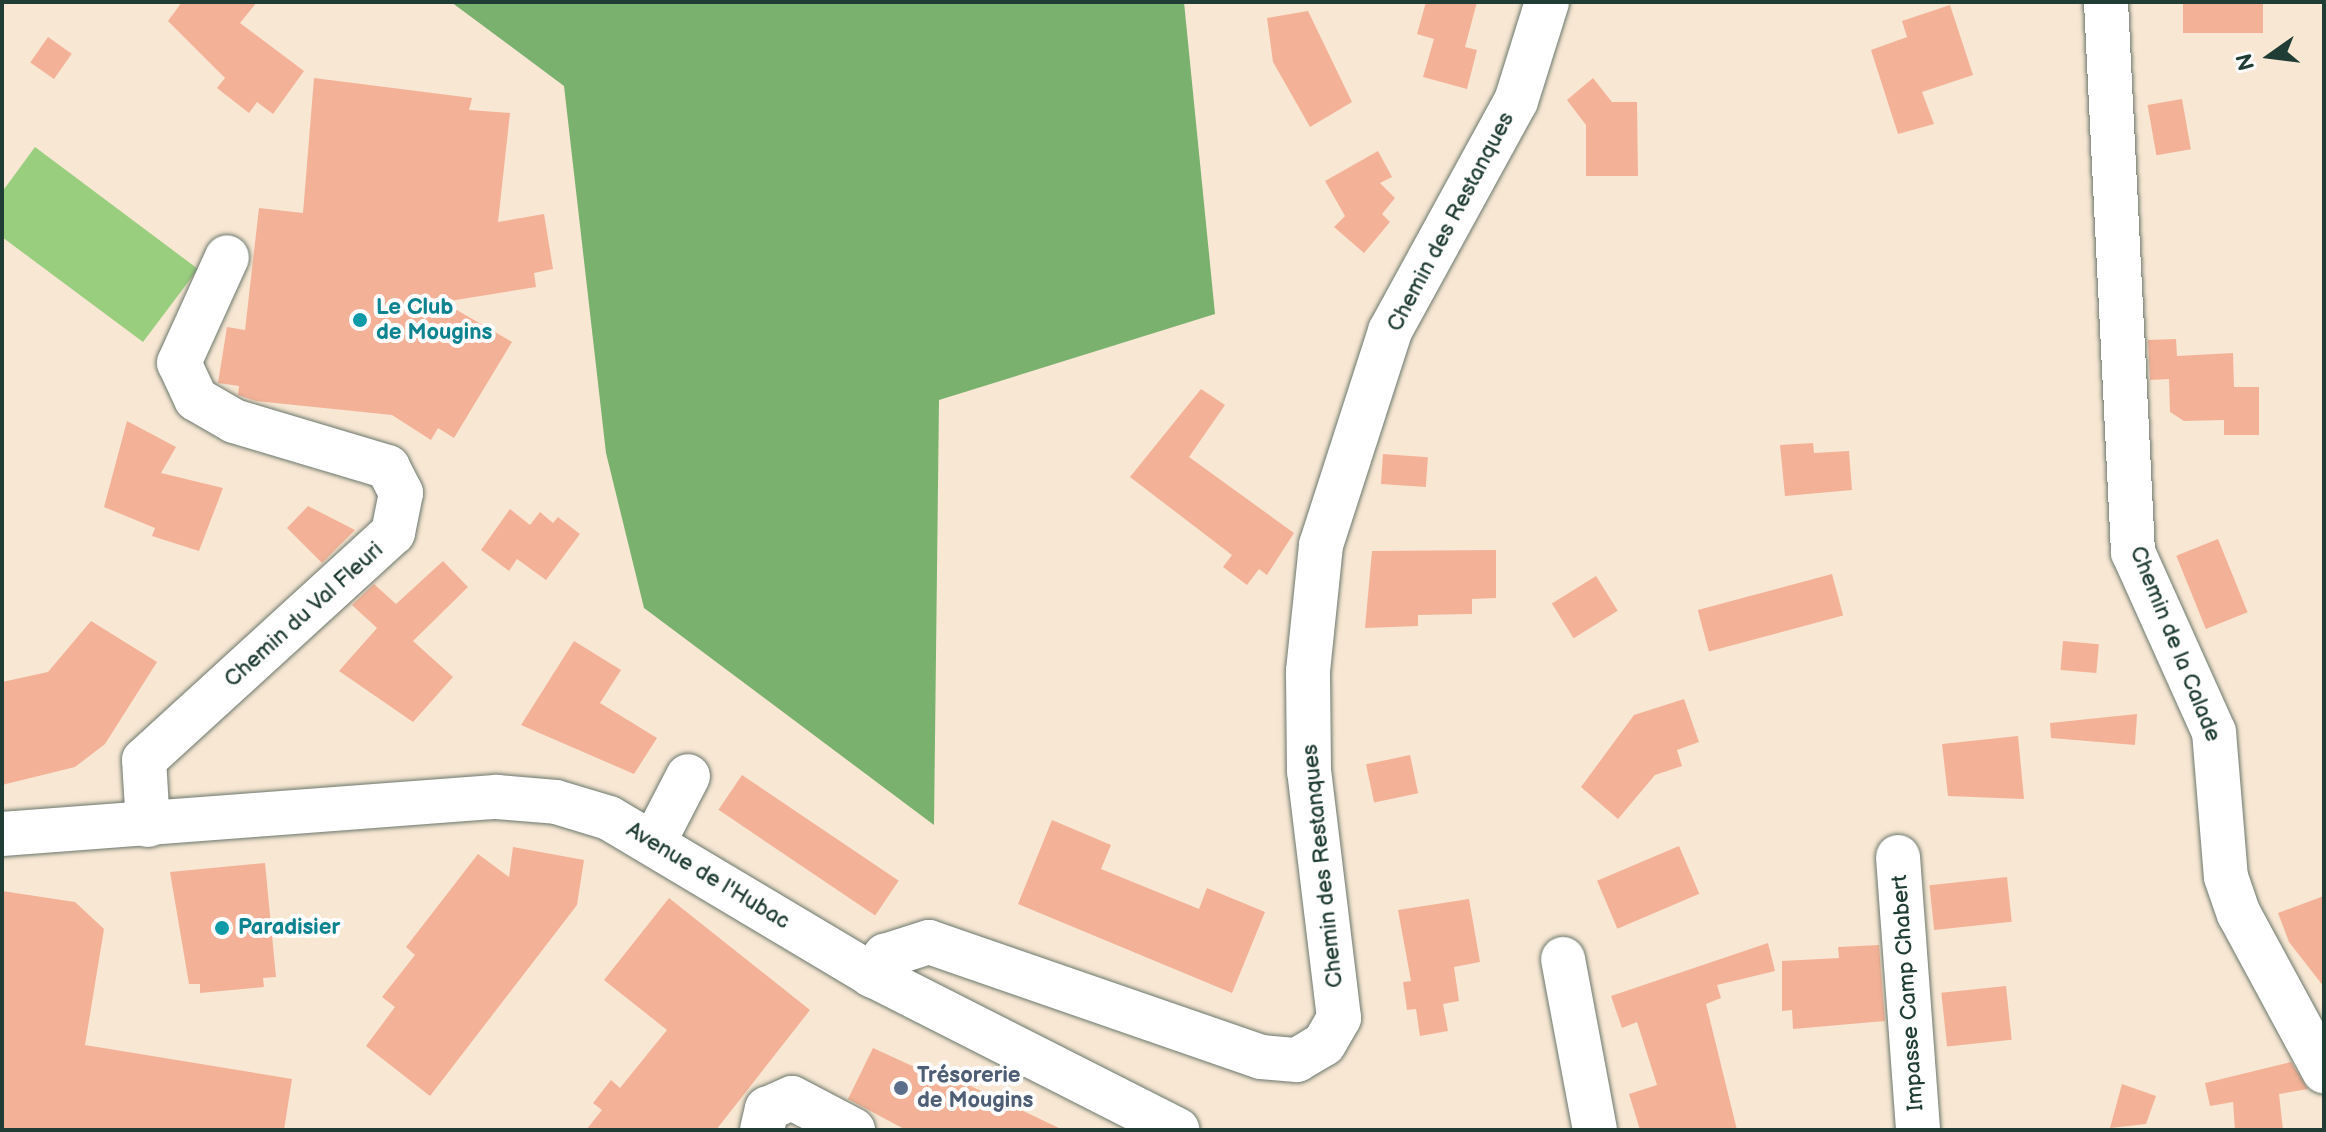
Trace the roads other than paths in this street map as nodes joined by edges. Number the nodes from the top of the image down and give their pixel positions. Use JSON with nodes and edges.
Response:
{"nodes":[{"id":1,"x":1547,"y":2,"type":"edge"},
{"id":2,"x":2106,"y":2,"type":"edge"},
{"id":3,"x":227,"y":257,"type":"dead end"},
{"id":4,"x":144,"y":760,"type":"junction"},
{"id":5,"x":688,"y":776,"type":"dead end"},
{"id":6,"x":148,"y":825,"type":"junction"},
{"id":7,"x":86,"y":828,"type":"junction"},
{"id":8,"x":654,"y":842,"type":"junction"},
{"id":9,"x":6,"y":844,"type":"edge"},
{"id":10,"x":1898,"y":857,"type":"dead end"},
{"id":11,"x":1563,"y":959,"type":"dead end"},
{"id":12,"x":871,"y":975,"type":"junction"},
{"id":13,"x":2324,"y":1071,"type":"edge"},
{"id":14,"x":762,"y":1130,"type":"edge"},
{"id":15,"x":853,"y":1130,"type":"edge"},
{"id":16,"x":1177,"y":1130,"type":"edge"},
{"id":17,"x":1595,"y":1130,"type":"edge"},
{"id":18,"x":1918,"y":1130,"type":"edge"}],
"edges":[{"from":1,"to":12,"type":"street","name":"Chemin des Restanques"},
{"from":2,"to":13,"type":"street","name":"Chemin de la Calade"},
{"from":3,"to":4,"type":"street","name":"Chemin du Val Fleuri"},
{"from":4,"to":6,"type":"street"},
{"from":4,"to":7,"type":"street","name":"Chemin du Val Fleuri"},
{"from":5,"to":8,"type":"street"},
{"from":6,"to":7,"type":"street","name":"Avenue de l'Hubac"},
{"from":6,"to":8,"type":"street","name":"Avenue de l'Hubac"},
{"from":7,"to":9,"type":"street","name":"Avenue de l'Hubac"},
{"from":8,"to":12,"type":"street","name":"Avenue de l'Hubac"},
{"from":10,"to":18,"type":"street","name":"Impasse Camp Chabert"},
{"from":11,"to":17,"type":"street"},
{"from":12,"to":16,"type":"street","name":"Avenue de l'Hubac"},
{"from":14,"to":15,"type":"street"}]}
